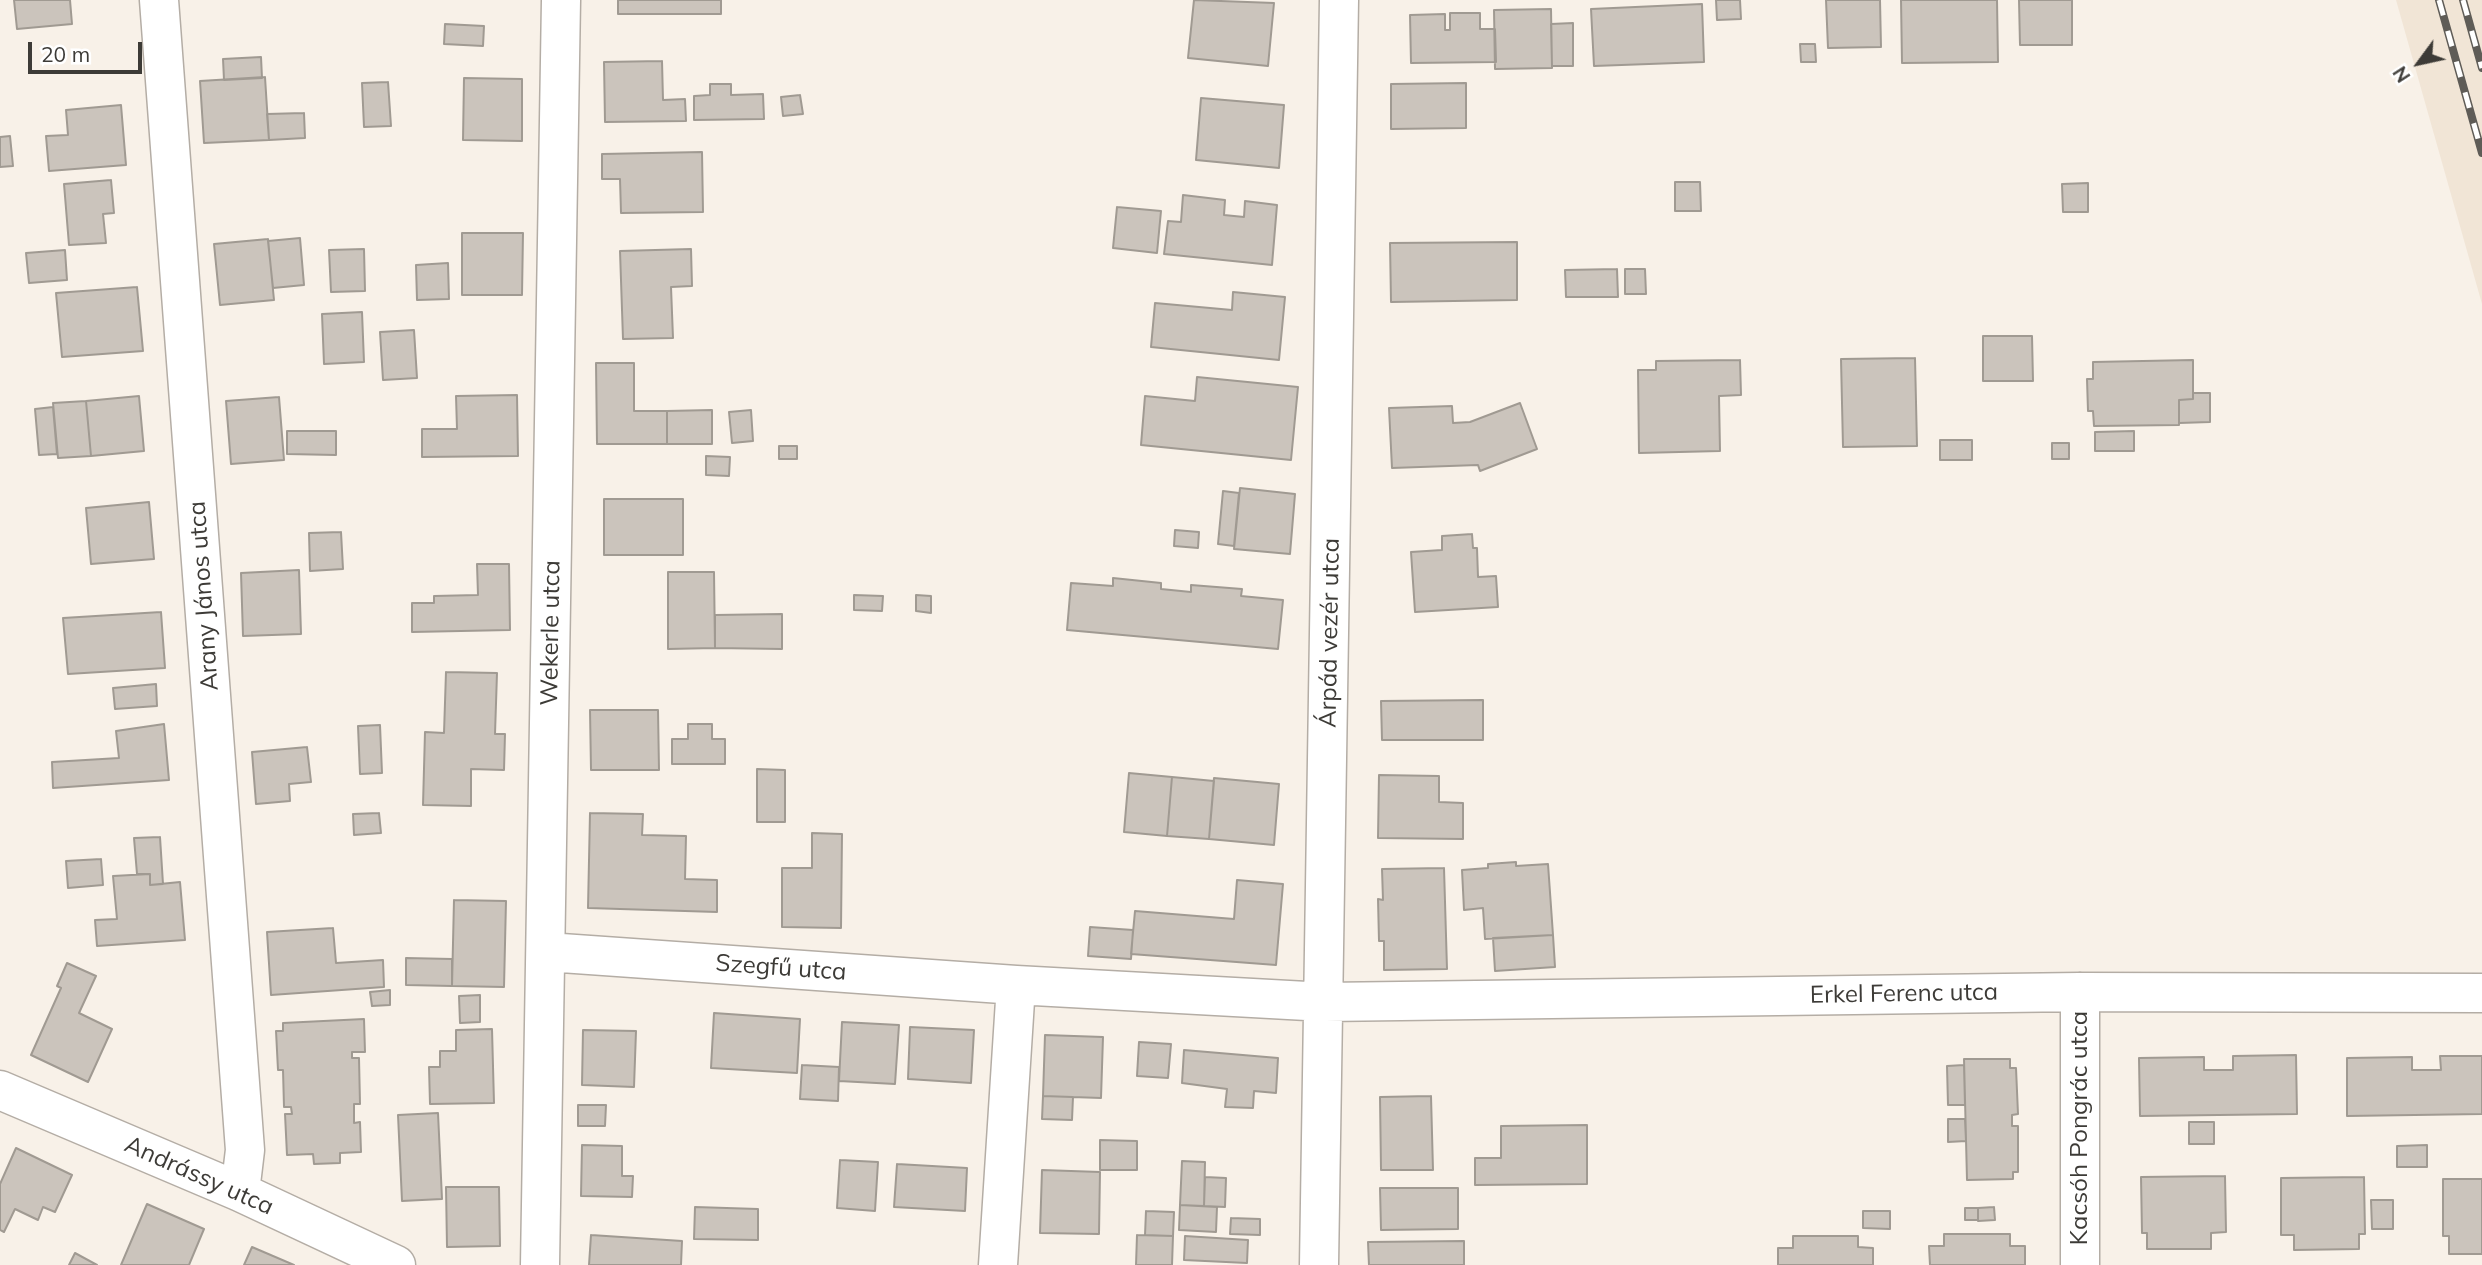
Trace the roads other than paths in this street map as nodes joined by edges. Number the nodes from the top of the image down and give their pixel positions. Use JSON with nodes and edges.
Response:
{"nodes":[{"id":1,"x":159,"y":0,"type":"edge"},
{"id":2,"x":561,"y":0,"type":"edge"},
{"id":3,"x":1339,"y":0,"type":"edge"},
{"id":4,"x":547,"y":952,"type":"junction"},
{"id":5,"x":1016,"y":985,"type":"junction"},
{"id":6,"x":2080,"y":992,"type":"junction"},
{"id":7,"x":2482,"y":993,"type":"edge"},
{"id":8,"x":1325,"y":1002,"type":"junction"},
{"id":9,"x":0,"y":1090,"type":"edge"},
{"id":10,"x":240,"y":1192,"type":"junction"},
{"id":11,"x":396,"y":1265,"type":"edge"},
{"id":12,"x":540,"y":1265,"type":"edge"},
{"id":13,"x":998,"y":1265,"type":"edge"},
{"id":14,"x":1319,"y":1265,"type":"edge"},
{"id":15,"x":2080,"y":1265,"type":"edge"}],
"edges":[{"from":1,"to":10,"type":"street","name":"Arany János utca"},
{"from":2,"to":4,"type":"street","name":"Wekerle utca"},
{"from":3,"to":8,"type":"street","name":"Árpád vezér utca"},
{"from":4,"to":5,"type":"street","name":"Szegfű utca"},
{"from":4,"to":12,"type":"street","name":"Wekerle utca"},
{"from":5,"to":8,"type":"street","name":"Szegfű utca"},
{"from":5,"to":13,"type":"street"},
{"from":6,"to":7,"type":"street","name":"Erkel Ferenc utca"},
{"from":6,"to":8,"type":"street","name":"Erkel Ferenc utca"},
{"from":6,"to":15,"type":"street","name":"Kacsóh Pongrác utca"},
{"from":8,"to":14,"type":"street","name":"Árpád vezér utca"},
{"from":9,"to":10,"type":"street","name":"Andrássy utca"},
{"from":10,"to":11,"type":"street","name":"Andrássy utca"}]}
